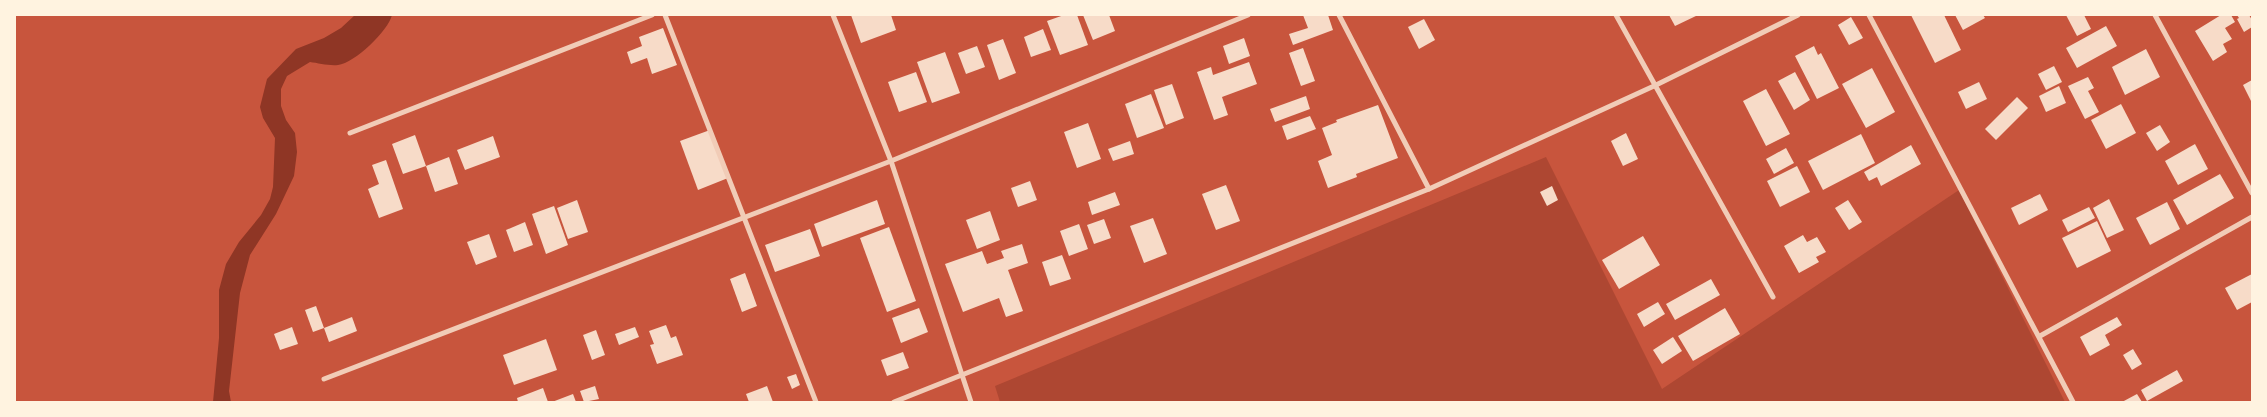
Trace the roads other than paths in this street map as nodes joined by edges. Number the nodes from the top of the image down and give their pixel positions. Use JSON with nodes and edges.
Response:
{"nodes":[{"id":1,"x":652,"y":15,"type":"edge"},
{"id":2,"x":665,"y":15,"type":"edge"},
{"id":3,"x":833,"y":15,"type":"edge"},
{"id":4,"x":1248,"y":15,"type":"edge"},
{"id":5,"x":1339,"y":15,"type":"edge"},
{"id":6,"x":1616,"y":15,"type":"edge"},
{"id":7,"x":1798,"y":15,"type":"edge"},
{"id":8,"x":1869,"y":15,"type":"edge"},
{"id":9,"x":2155,"y":15,"type":"edge"},
{"id":10,"x":1654,"y":86,"type":"junction"},
{"id":11,"x":350,"y":133,"type":"dead end"},
{"id":12,"x":891,"y":161,"type":"junction"},
{"id":13,"x":1428,"y":190,"type":"junction"},
{"id":14,"x":2252,"y":193,"type":"edge"},
{"id":15,"x":745,"y":217,"type":"junction"},
{"id":16,"x":2252,"y":217,"type":"edge"},
{"id":17,"x":1773,"y":297,"type":"dead end"},
{"id":18,"x":2040,"y":336,"type":"junction"},
{"id":19,"x":963,"y":374,"type":"junction"},
{"id":20,"x":324,"y":379,"type":"dead end"},
{"id":21,"x":816,"y":402,"type":"edge"},
{"id":22,"x":894,"y":402,"type":"edge"},
{"id":23,"x":971,"y":402,"type":"edge"},
{"id":24,"x":2073,"y":402,"type":"edge"}],
"edges":[{"from":1,"to":11,"type":"street"},
{"from":2,"to":15,"type":"street"},
{"from":3,"to":12,"type":"street"},
{"from":4,"to":12,"type":"street"},
{"from":5,"to":13,"type":"street"},
{"from":6,"to":10,"type":"street"},
{"from":7,"to":10,"type":"street"},
{"from":8,"to":18,"type":"street"},
{"from":9,"to":14,"type":"street"},
{"from":10,"to":13,"type":"street"},
{"from":10,"to":17,"type":"street"},
{"from":12,"to":15,"type":"street"},
{"from":12,"to":19,"type":"street"},
{"from":13,"to":19,"type":"street"},
{"from":15,"to":20,"type":"street"},
{"from":15,"to":21,"type":"street"},
{"from":16,"to":18,"type":"street"},
{"from":18,"to":24,"type":"street"},
{"from":19,"to":22,"type":"street"},
{"from":19,"to":23,"type":"street"}]}
